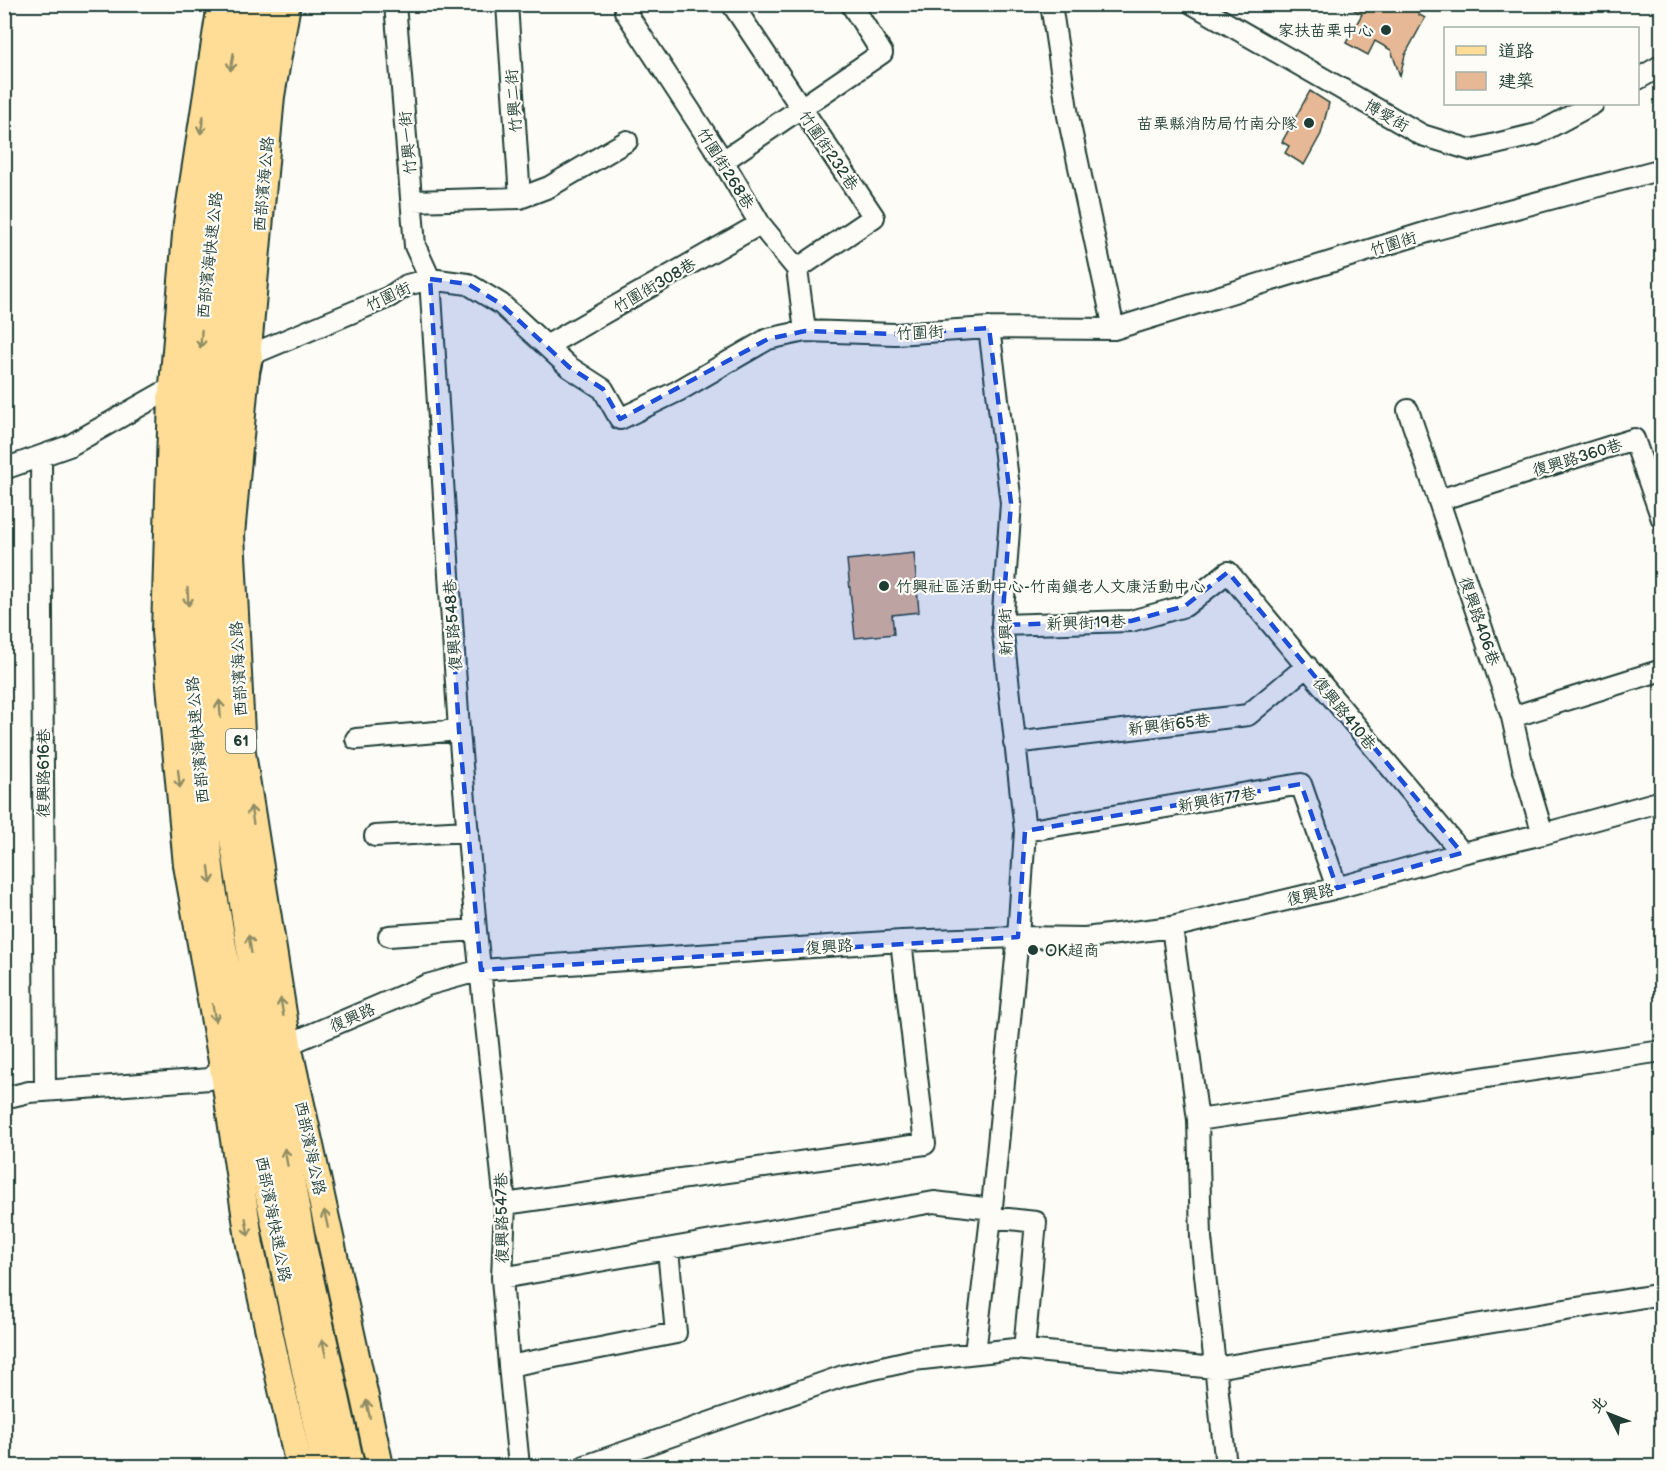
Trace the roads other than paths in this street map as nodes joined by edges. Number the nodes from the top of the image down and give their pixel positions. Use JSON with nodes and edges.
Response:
{"nodes":[{"id":1,"x":220,"y":4,"type":"edge"},
{"id":2,"x":242,"y":4,"type":"edge"},
{"id":3,"x":268,"y":4,"type":"edge"},
{"id":4,"x":287,"y":4,"type":"edge"},
{"id":5,"x":395,"y":4,"type":"edge"},
{"id":6,"x":507,"y":4,"type":"edge"},
{"id":7,"x":732,"y":4,"type":"edge"},
{"id":8,"x":851,"y":4,"type":"edge"},
{"id":9,"x":1051,"y":4,"type":"edge"},
{"id":10,"x":1193,"y":4,"type":"edge"},
{"id":11,"x":625,"y":11,"type":"dead end"},
{"id":12,"x":1662,"y":65,"type":"edge"},
{"id":13,"x":1639,"y":78,"type":"edge"},
{"id":14,"x":1591,"y":105,"type":"edge"},
{"id":15,"x":801,"y":108,"type":"junction"},
{"id":16,"x":627,"y":141,"type":"dead end"},
{"id":17,"x":723,"y":161,"type":"junction"},
{"id":18,"x":1662,"y":169,"type":"edge"},
{"id":19,"x":520,"y":198,"type":"junction"},
{"id":20,"x":413,"y":201,"type":"junction"},
{"id":21,"x":760,"y":224,"type":"junction"},
{"id":22,"x":796,"y":269,"type":"junction"},
{"id":23,"x":430,"y":279,"type":"junction"},
{"id":24,"x":990,"y":328,"type":"junction"},
{"id":25,"x":1114,"y":329,"type":"junction"},
{"id":26,"x":805,"y":331,"type":"junction"},
{"id":27,"x":548,"y":345,"type":"junction"},
{"id":28,"x":248,"y":356,"type":"junction"},
{"id":29,"x":172,"y":392,"type":"junction"},
{"id":30,"x":1408,"y":410,"type":"dead end"},
{"id":31,"x":41,"y":456,"type":"junction"},
{"id":32,"x":4,"y":469,"type":"edge"},
{"id":33,"x":1439,"y":500,"type":"junction"},
{"id":34,"x":1662,"y":519,"type":"edge"},
{"id":35,"x":197,"y":557,"type":"junction"},
{"id":36,"x":1228,"y":572,"type":"joint"},
{"id":37,"x":1002,"y":625,"type":"junction"},
{"id":38,"x":1307,"y":666,"type":"junction"},
{"id":39,"x":1662,"y":670,"type":"edge"},
{"id":40,"x":1512,"y":717,"type":"junction"},
{"id":41,"x":459,"y":730,"type":"junction"},
{"id":42,"x":356,"y":739,"type":"dead end"},
{"id":43,"x":1014,"y":743,"type":"junction"},
{"id":44,"x":1662,"y":801,"type":"edge"},
{"id":45,"x":468,"y":831,"type":"junction"},
{"id":46,"x":1024,"y":831,"type":"junction"},
{"id":47,"x":1544,"y":834,"type":"junction"},
{"id":48,"x":375,"y":836,"type":"dead end"},
{"id":49,"x":1461,"y":853,"type":"junction"},
{"id":50,"x":1337,"y":888,"type":"junction"},
{"id":51,"x":1172,"y":927,"type":"junction"},
{"id":52,"x":476,"y":930,"type":"junction"},
{"id":53,"x":389,"y":936,"type":"dead end"},
{"id":54,"x":1018,"y":937,"type":"junction"},
{"id":55,"x":902,"y":941,"type":"junction"},
{"id":56,"x":481,"y":970,"type":"junction"},
{"id":57,"x":1662,"y":1051,"type":"edge"},
{"id":58,"x":255,"y":1056,"type":"junction"},
{"id":59,"x":45,"y":1090,"type":"junction"},
{"id":60,"x":4,"y":1098,"type":"edge"},
{"id":61,"x":1198,"y":1120,"type":"junction"},
{"id":62,"x":505,"y":1204,"type":"junction"},
{"id":63,"x":991,"y":1213,"type":"junction"},
{"id":64,"x":668,"y":1250,"type":"junction"},
{"id":65,"x":502,"y":1278,"type":"junction"},
{"id":66,"x":1662,"y":1294,"type":"edge"},
{"id":67,"x":1024,"y":1350,"type":"junction"},
{"id":68,"x":975,"y":1353,"type":"junction"},
{"id":69,"x":509,"y":1365,"type":"junction"},
{"id":70,"x":1215,"y":1368,"type":"junction"},
{"id":71,"x":299,"y":1467,"type":"edge"},
{"id":72,"x":326,"y":1467,"type":"edge"},
{"id":73,"x":350,"y":1467,"type":"edge"},
{"id":74,"x":380,"y":1467,"type":"edge"},
{"id":75,"x":519,"y":1467,"type":"edge"},
{"id":76,"x":585,"y":1467,"type":"edge"},
{"id":77,"x":1226,"y":1467,"type":"edge"}],
"edges":[{"from":1,"to":29,"type":"main road","name":"西部濱海公路","number":"61","one_way":true},
{"from":2,"to":35,"type":"highway","name":"西部濱海快速公路","number":"61","one_way":true},
{"from":3,"to":35,"type":"highway","name":"西部濱海快速公路","number":"61"},
{"from":4,"to":28,"type":"main road","name":"西部濱海公路","number":"61"},
{"from":5,"to":20,"type":"street","name":"竹興一街"},
{"from":6,"to":19,"type":"street","name":"竹興二街"},
{"from":7,"to":15,"type":"street","name":"竹圍街232巷"},
{"from":8,"to":15,"type":"street"},
{"from":9,"to":25,"type":"street"},
{"from":10,"to":14,"type":"street","name":"博愛街"},
{"from":11,"to":17,"type":"street","name":"竹圍街268巷"},
{"from":12,"to":13,"type":"street"},
{"from":15,"to":17,"type":"street"},
{"from":15,"to":22,"type":"street","name":"竹圍街232巷"},
{"from":16,"to":19,"type":"street"},
{"from":17,"to":21,"type":"street","name":"竹圍街268巷"},
{"from":18,"to":25,"type":"street","name":"竹圍街"},
{"from":19,"to":20,"type":"street"},
{"from":20,"to":23,"type":"street","name":"竹興一街"},
{"from":21,"to":22,"type":"street","name":"竹圍街268巷"},
{"from":21,"to":27,"type":"street","name":"竹圍街308巷"},
{"from":22,"to":26,"type":"street"},
{"from":23,"to":27,"type":"street","name":"竹圍街"},
{"from":23,"to":28,"type":"street","name":"竹圍街"},
{"from":23,"to":41,"type":"street","name":"復興路548巷"},
{"from":24,"to":25,"type":"street","name":"竹圍街"},
{"from":24,"to":26,"type":"street","name":"竹圍街"},
{"from":24,"to":37,"type":"street","name":"新興街"},
{"from":26,"to":27,"type":"street","name":"竹圍街"},
{"from":28,"to":35,"type":"highway"},
{"from":58,"to":28,"type":"main road","name":"西部濱海公路","number":"61","one_way":true},
{"from":29,"to":31,"type":"street"},
{"from":29,"to":35,"type":"highway"},
{"from":29,"to":58,"type":"main road","name":"西部濱海公路","number":"61","one_way":true},
{"from":30,"to":33,"type":"street","name":"復興路406巷"},
{"from":31,"to":32,"type":"street"},
{"from":31,"to":59,"type":"street","name":"復興路616巷"},
{"from":33,"to":34,"type":"street","name":"復興路360巷"},
{"from":33,"to":40,"type":"street","name":"復興路406巷"},
{"from":35,"to":58,"type":"highway","name":"西部濱海快速公路","number":"61"},
{"from":36,"to":37,"type":"street","name":"新興街19巷"},
{"from":36,"to":38,"type":"street","name":"復興路410巷"},
{"from":37,"to":43,"type":"street","name":"新興街"},
{"from":38,"to":43,"type":"street","name":"新興街65巷"},
{"from":38,"to":49,"type":"street","name":"復興路410巷"},
{"from":39,"to":40,"type":"street"},
{"from":40,"to":47,"type":"street","name":"復興路406巷"},
{"from":41,"to":42,"type":"street"},
{"from":41,"to":45,"type":"street","name":"復興路548巷"},
{"from":43,"to":46,"type":"street","name":"新興街"},
{"from":44,"to":47,"type":"street","name":"復興路"},
{"from":45,"to":48,"type":"street"},
{"from":45,"to":52,"type":"street","name":"復興路548巷"},
{"from":46,"to":50,"type":"street","name":"新興街77巷"},
{"from":46,"to":54,"type":"street","name":"新興街"},
{"from":47,"to":49,"type":"street","name":"復興路"},
{"from":49,"to":50,"type":"street","name":"復興路"},
{"from":50,"to":51,"type":"street","name":"復興路"},
{"from":51,"to":54,"type":"street","name":"復興路"},
{"from":51,"to":61,"type":"street"},
{"from":52,"to":53,"type":"street"},
{"from":52,"to":56,"type":"street","name":"復興路548巷"},
{"from":54,"to":55,"type":"street","name":"復興路"},
{"from":54,"to":63,"type":"street","name":"新興街"},
{"from":55,"to":56,"type":"street","name":"復興路"},
{"from":55,"to":62,"type":"street"},
{"from":56,"to":58,"type":"street","name":"復興路"},
{"from":56,"to":62,"type":"street","name":"復興路547巷"},
{"from":57,"to":61,"type":"street"},
{"from":58,"to":59,"type":"street","name":"復興路"},
{"from":58,"to":71,"type":"main road","name":"西部濱海公路","number":"61","one_way":true},
{"from":58,"to":72,"type":"highway","name":"西部濱海快速公路","number":"61"},
{"from":73,"to":58,"type":"highway","name":"西部濱海快速公路","number":"61","one_way":true},
{"from":74,"to":58,"type":"main road","name":"西部濱海公路","number":"61","one_way":true},
{"from":59,"to":60,"type":"street","name":"復興路"},
{"from":61,"to":70,"type":"street"},
{"from":62,"to":65,"type":"street","name":"復興路547巷"},
{"from":63,"to":64,"type":"street"},
{"from":63,"to":67,"type":"street"},
{"from":63,"to":68,"type":"street","name":"新興街"},
{"from":64,"to":65,"type":"street"},
{"from":64,"to":69,"type":"street"},
{"from":65,"to":69,"type":"street","name":"復興路547巷"},
{"from":66,"to":70,"type":"street"},
{"from":67,"to":68,"type":"street"},
{"from":67,"to":70,"type":"street"},
{"from":68,"to":76,"type":"street"},
{"from":69,"to":75,"type":"street","name":"復興路547巷"},
{"from":70,"to":77,"type":"street"}]}
